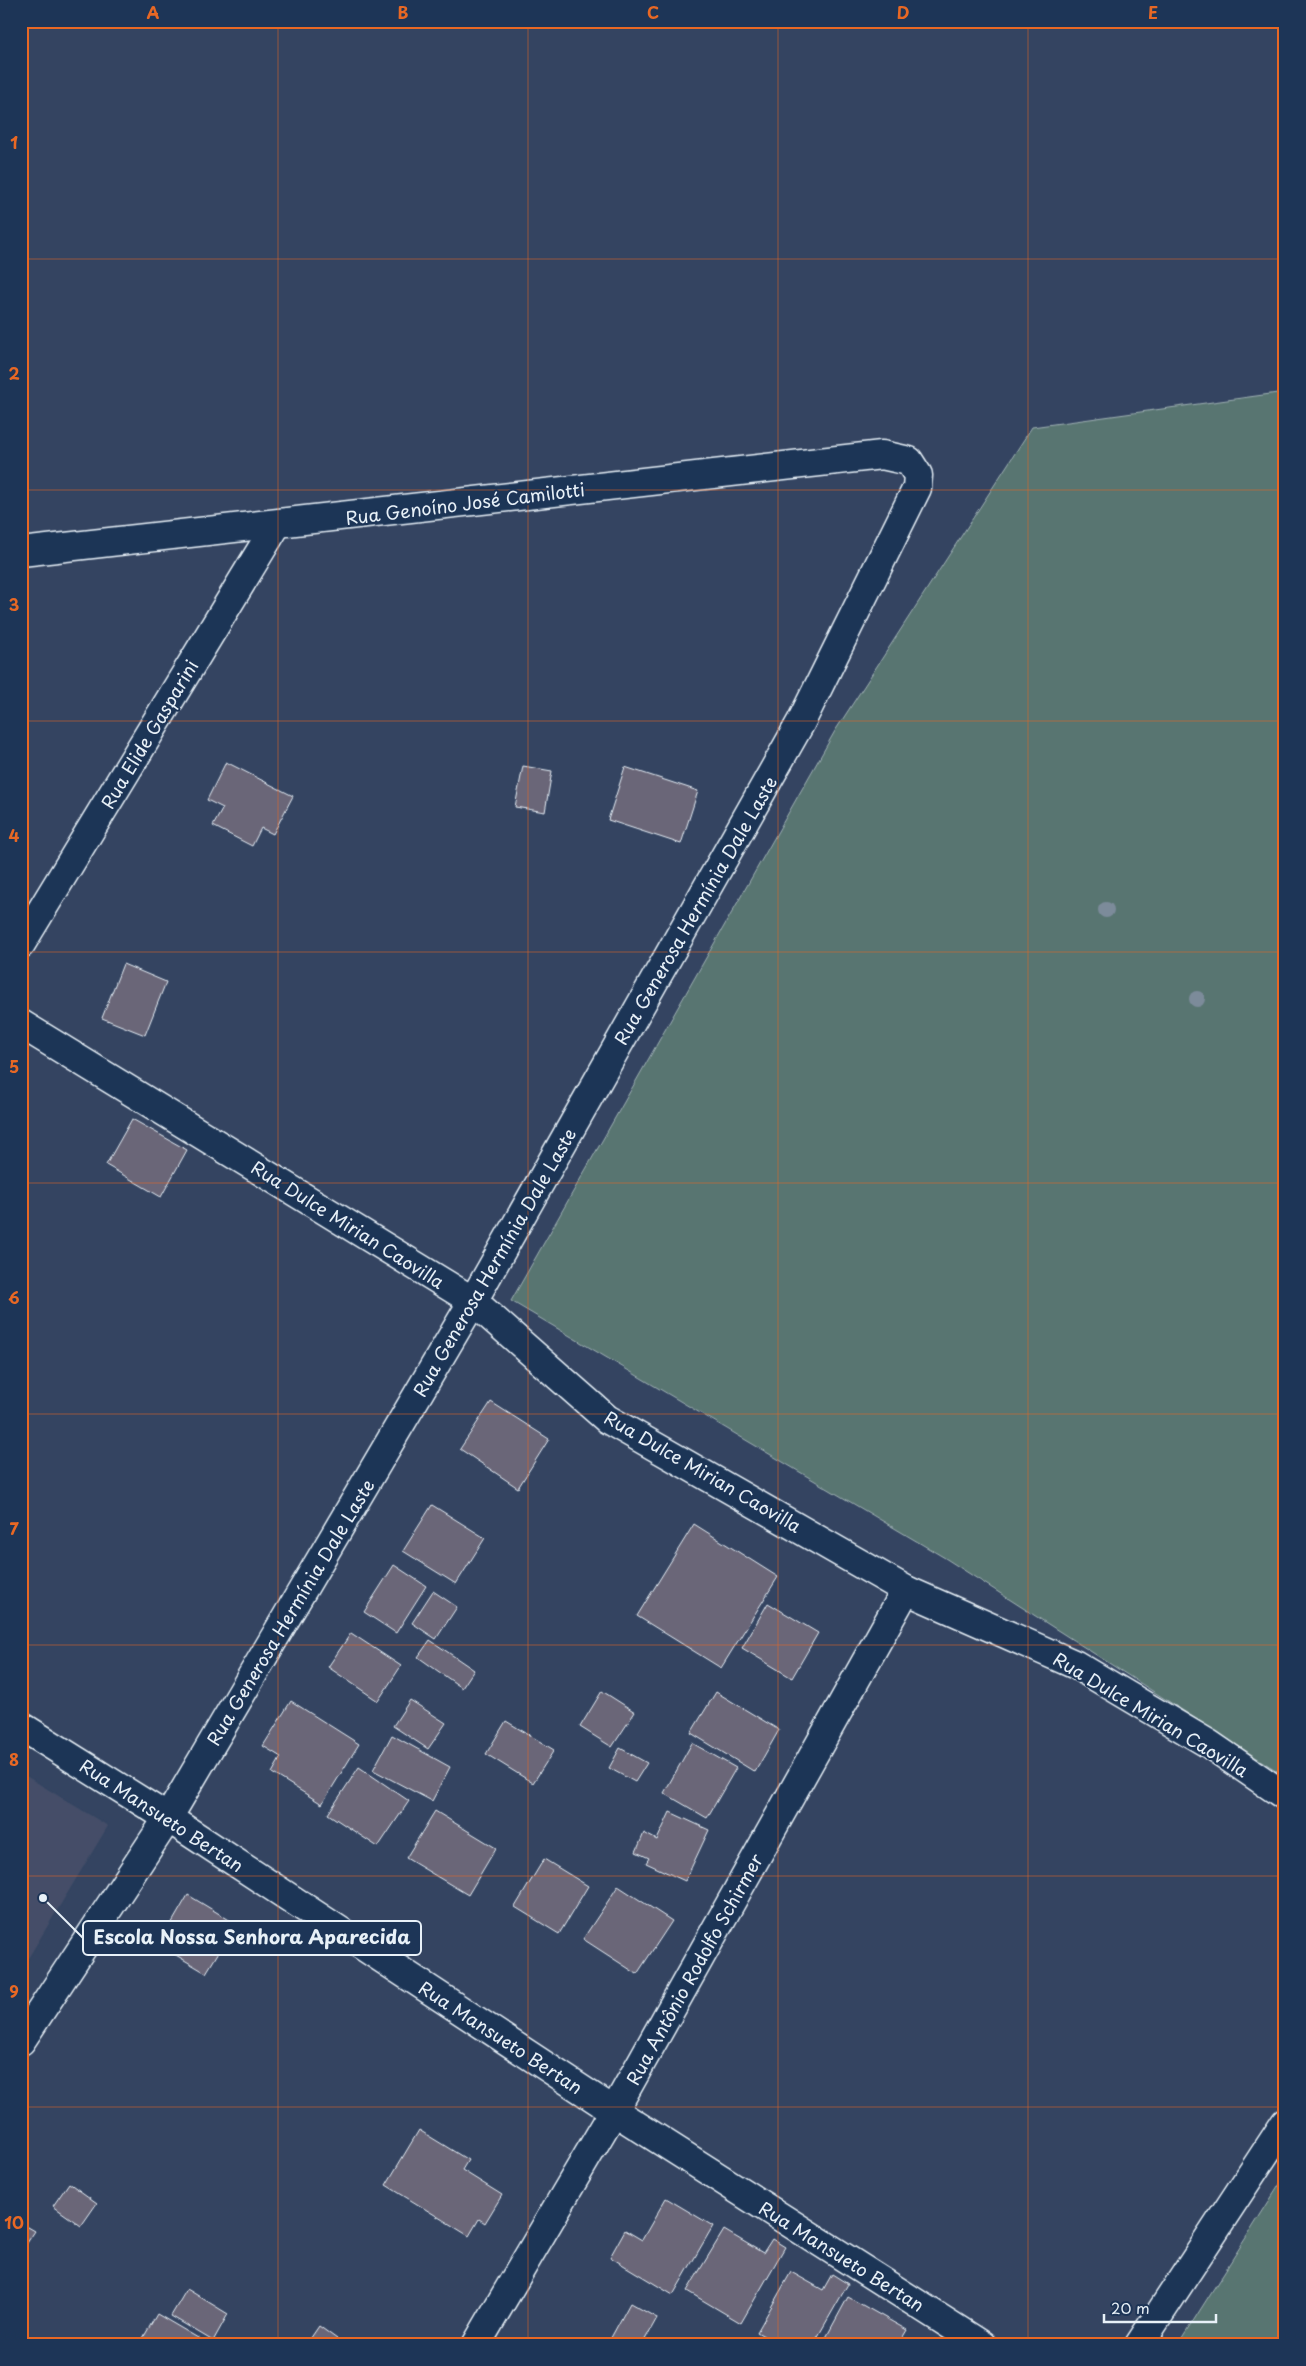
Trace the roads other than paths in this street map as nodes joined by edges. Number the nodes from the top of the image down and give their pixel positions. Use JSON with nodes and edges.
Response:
{"nodes":[{"id":1,"x":908,"y":461,"type":"joint"},
{"id":2,"x":277,"y":524,"type":"junction"},
{"id":3,"x":21,"y":552,"type":"edge"},
{"id":4,"x":21,"y":944,"type":"edge"},
{"id":5,"x":21,"y":1024,"type":"edge"},
{"id":6,"x":473,"y":1301,"type":"junction"},
{"id":7,"x":906,"y":1590,"type":"junction"},
{"id":8,"x":21,"y":1726,"type":"edge"},
{"id":9,"x":1285,"y":1796,"type":"edge"},
{"id":10,"x":168,"y":1818,"type":"junction"},
{"id":11,"x":21,"y":2041,"type":"edge"},
{"id":12,"x":614,"y":2111,"type":"junction"},
{"id":13,"x":1285,"y":2123,"type":"edge"},
{"id":14,"x":476,"y":2345,"type":"edge"},
{"id":15,"x":982,"y":2345,"type":"edge"},
{"id":16,"x":1139,"y":2345,"type":"edge"}],
"edges":[{"from":1,"to":2,"type":"street","name":"Rua Genoíno José Camilotti"},
{"from":1,"to":6,"type":"street","name":"Rua Generosa Hermínia Dale Laste"},
{"from":2,"to":3,"type":"street","name":"Rua Genoíno José Camilotti"},
{"from":2,"to":4,"type":"street","name":"Rua Elide Gasparini"},
{"from":5,"to":6,"type":"street","name":"Rua Dulce Mirian Caovilla"},
{"from":6,"to":7,"type":"street","name":"Rua Dulce Mirian Caovilla"},
{"from":6,"to":10,"type":"street","name":"Rua Generosa Hermínia Dale Laste"},
{"from":7,"to":9,"type":"street","name":"Rua Dulce Mirian Caovilla"},
{"from":7,"to":12,"type":"street","name":"Rua Antônio Rodolfo Schirmer"},
{"from":8,"to":10,"type":"street","name":"Rua Mansueto Bertan"},
{"from":10,"to":11,"type":"street","name":"Rua Generosa Hermínia Dale Laste"},
{"from":10,"to":12,"type":"street","name":"Rua Mansueto Bertan"},
{"from":12,"to":14,"type":"street","name":"Rua Antônio Rodolfo Schirmer"},
{"from":12,"to":15,"type":"street","name":"Rua Mansueto Bertan"},
{"from":13,"to":16,"type":"street"}]}
